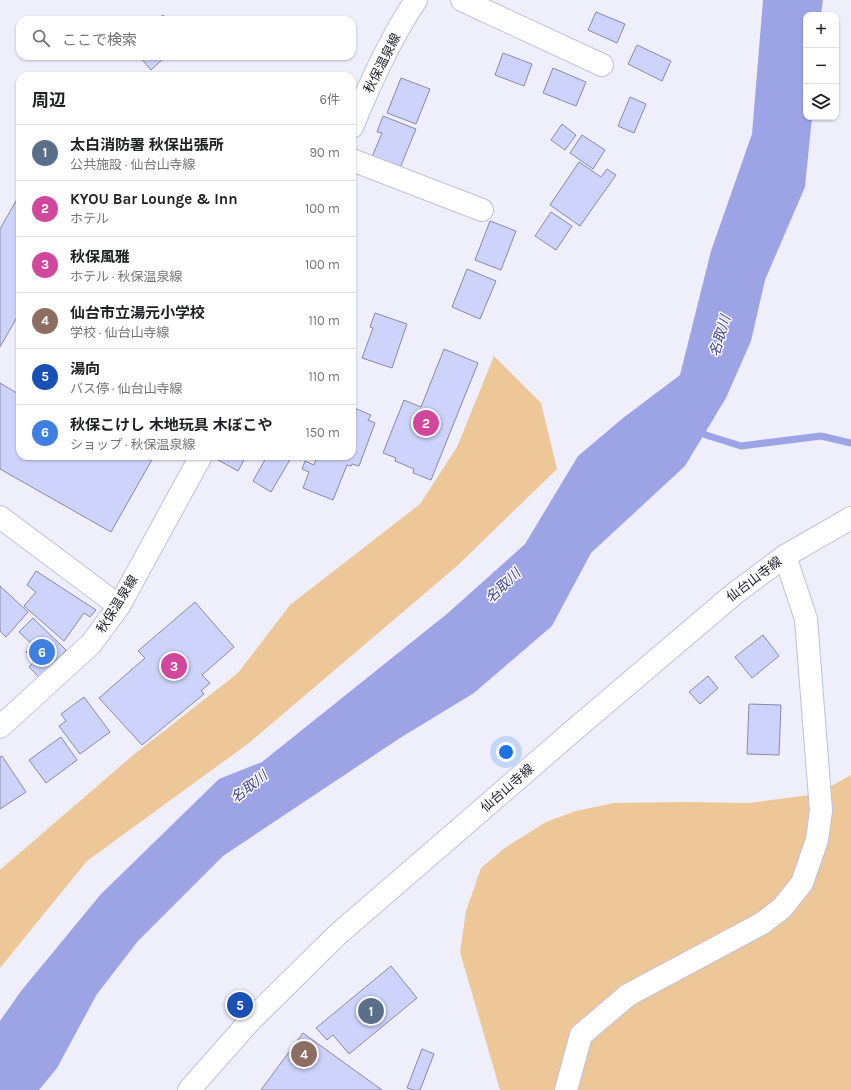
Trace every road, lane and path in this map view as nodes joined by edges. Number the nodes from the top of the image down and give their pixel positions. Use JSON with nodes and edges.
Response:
{"nodes":[{"id":1,"x":416,"y":0,"type":"edge"},
{"id":2,"x":462,"y":0,"type":"edge"},
{"id":3,"x":602,"y":65,"type":"dead end"},
{"id":4,"x":356,"y":117,"type":"edge"},
{"id":5,"x":356,"y":162,"type":"edge"},
{"id":6,"x":482,"y":210,"type":"dead end"},
{"id":7,"x":199,"y":460,"type":"edge"},
{"id":8,"x":0,"y":517,"type":"edge"},
{"id":9,"x":851,"y":518,"type":"edge"},
{"id":10,"x":785,"y":556,"type":"junction"},
{"id":11,"x":118,"y":606,"type":"junction"},
{"id":12,"x":0,"y":727,"type":"edge"},
{"id":13,"x":188,"y":1090,"type":"edge"},
{"id":14,"x":566,"y":1090,"type":"edge"}],
"edges":[{"from":1,"to":4,"type":"main road","name":"秋保温泉線"},
{"from":2,"to":3,"type":"main road"},
{"from":5,"to":6,"type":"main road"},
{"from":7,"to":11,"type":"main road","name":"秋保温泉線"},
{"from":8,"to":11,"type":"main road"},
{"from":9,"to":10,"type":"main road","name":"仙台山寺線"},
{"from":10,"to":13,"type":"main road","name":"仙台山寺線"},
{"from":10,"to":14,"type":"main road"},
{"from":11,"to":12,"type":"main road","name":"秋保温泉線"}]}
